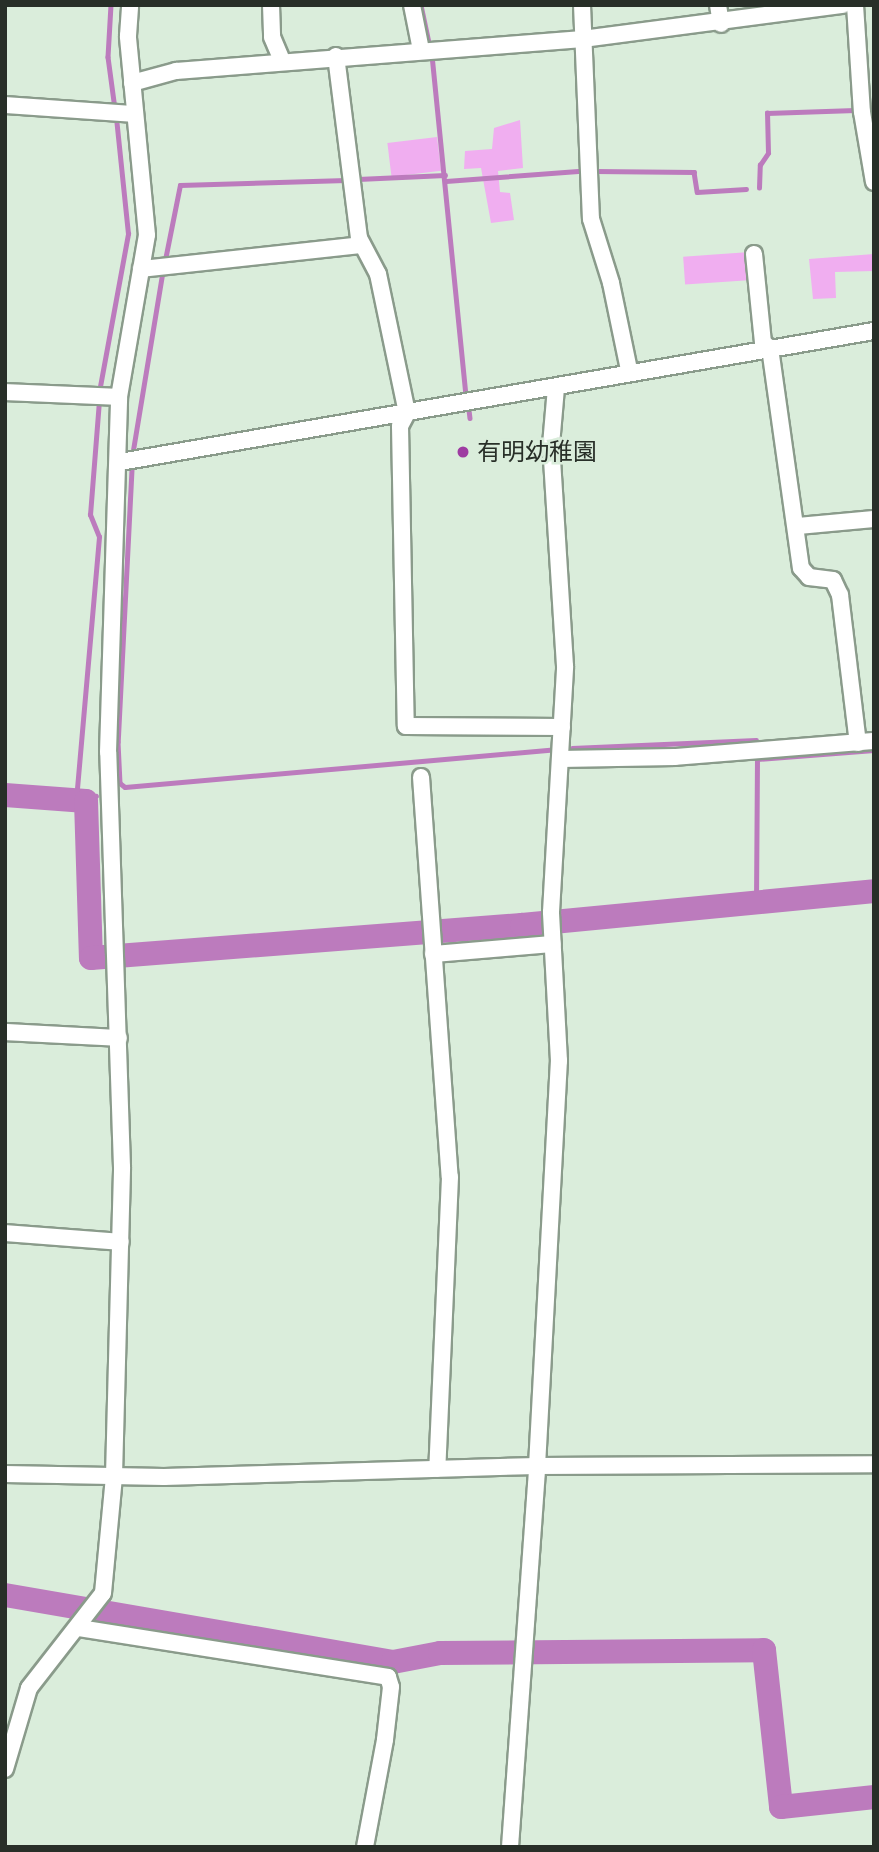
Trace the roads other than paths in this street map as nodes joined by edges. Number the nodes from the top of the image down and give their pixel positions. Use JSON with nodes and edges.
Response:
{"nodes":[{"id":1,"x":130,"y":5,"type":"edge"},
{"id":2,"x":271,"y":5,"type":"edge"},
{"id":3,"x":412,"y":5,"type":"edge"},
{"id":4,"x":582,"y":5,"type":"edge"},
{"id":5,"x":718,"y":5,"type":"edge"},
{"id":6,"x":843,"y":5,"type":"edge"},
{"id":7,"x":855,"y":5,"type":"edge"},
{"id":8,"x":721,"y":24,"type":"junction"},
{"id":9,"x":583,"y":39,"type":"junction"},
{"id":10,"x":421,"y":50,"type":"junction"},
{"id":11,"x":337,"y":56,"type":"junction"},
{"id":12,"x":282,"y":61,"type":"junction"},
{"id":13,"x":132,"y":83,"type":"junction"},
{"id":14,"x":5,"y":105,"type":"edge"},
{"id":15,"x":121,"y":113,"type":"junction"},
{"id":16,"x":874,"y":182,"type":"edge"},
{"id":17,"x":362,"y":245,"type":"junction"},
{"id":18,"x":754,"y":254,"type":"dead end"},
{"id":19,"x":141,"y":269,"type":"junction"},
{"id":20,"x":874,"y":331,"type":"edge"},
{"id":21,"x":770,"y":348,"type":"junction"},
{"id":22,"x":629,"y":370,"type":"junction"},
{"id":23,"x":556,"y":388,"type":"junction"},
{"id":24,"x":5,"y":392,"type":"edge"},
{"id":25,"x":105,"y":396,"type":"junction"},
{"id":26,"x":407,"y":413,"type":"junction"},
{"id":27,"x":120,"y":462,"type":"junction"},
{"id":28,"x":874,"y":519,"type":"edge"},
{"id":29,"x":799,"y":526,"type":"junction"},
{"id":30,"x":562,"y":727,"type":"junction"},
{"id":31,"x":866,"y":742,"type":"edge"},
{"id":32,"x":560,"y":759,"type":"junction"},
{"id":33,"x":421,"y":777,"type":"dead end"},
{"id":34,"x":553,"y":941,"type":"junction"},
{"id":35,"x":433,"y":948,"type":"junction"},
{"id":36,"x":5,"y":1032,"type":"edge"},
{"id":37,"x":119,"y":1038,"type":"junction"},
{"id":38,"x":5,"y":1233,"type":"edge"},
{"id":39,"x":121,"y":1242,"type":"junction"},
{"id":40,"x":874,"y":1464,"type":"edge"},
{"id":41,"x":537,"y":1466,"type":"junction"},
{"id":42,"x":437,"y":1469,"type":"junction"},
{"id":43,"x":5,"y":1474,"type":"edge"},
{"id":44,"x":114,"y":1476,"type":"junction"},
{"id":45,"x":87,"y":1617,"type":"junction"},
{"id":46,"x":6,"y":1760,"type":"edge"},
{"id":47,"x":365,"y":1847,"type":"edge"},
{"id":48,"x":510,"y":1847,"type":"edge"}],
"edges":[{"from":1,"to":13,"type":"street"},
{"from":2,"to":12,"type":"street"},
{"from":3,"to":10,"type":"street"},
{"from":4,"to":9,"type":"street"},
{"from":5,"to":8,"type":"street"},
{"from":6,"to":8,"type":"street"},
{"from":7,"to":16,"type":"street"},
{"from":8,"to":9,"type":"street"},
{"from":9,"to":10,"type":"street"},
{"from":9,"to":22,"type":"street"},
{"from":10,"to":11,"type":"street"},
{"from":11,"to":12,"type":"street"},
{"from":11,"to":17,"type":"street"},
{"from":12,"to":13,"type":"street"},
{"from":13,"to":15,"type":"street"},
{"from":14,"to":15,"type":"street"},
{"from":15,"to":19,"type":"street"},
{"from":17,"to":19,"type":"street"},
{"from":17,"to":26,"type":"street"},
{"from":18,"to":21,"type":"street"},
{"from":19,"to":25,"type":"street"},
{"from":20,"to":21,"type":"street"},
{"from":21,"to":22,"type":"street"},
{"from":21,"to":29,"type":"street"},
{"from":22,"to":23,"type":"street"},
{"from":23,"to":26,"type":"street"},
{"from":23,"to":30,"type":"street"},
{"from":24,"to":25,"type":"street"},
{"from":25,"to":27,"type":"street"},
{"from":26,"to":27,"type":"street"},
{"from":26,"to":30,"type":"street"},
{"from":27,"to":37,"type":"street"},
{"from":28,"to":29,"type":"street"},
{"from":29,"to":31,"type":"street"},
{"from":30,"to":32,"type":"street"},
{"from":31,"to":32,"type":"street"},
{"from":32,"to":34,"type":"street"},
{"from":33,"to":35,"type":"street"},
{"from":34,"to":35,"type":"street"},
{"from":34,"to":41,"type":"street"},
{"from":35,"to":42,"type":"street"},
{"from":36,"to":37,"type":"street"},
{"from":37,"to":39,"type":"street"},
{"from":38,"to":39,"type":"street"},
{"from":39,"to":44,"type":"street"},
{"from":40,"to":41,"type":"street"},
{"from":41,"to":42,"type":"street"},
{"from":41,"to":48,"type":"street"},
{"from":42,"to":44,"type":"street"},
{"from":43,"to":44,"type":"street"},
{"from":44,"to":45,"type":"street"},
{"from":45,"to":46,"type":"street"},
{"from":45,"to":47,"type":"street"}]}
